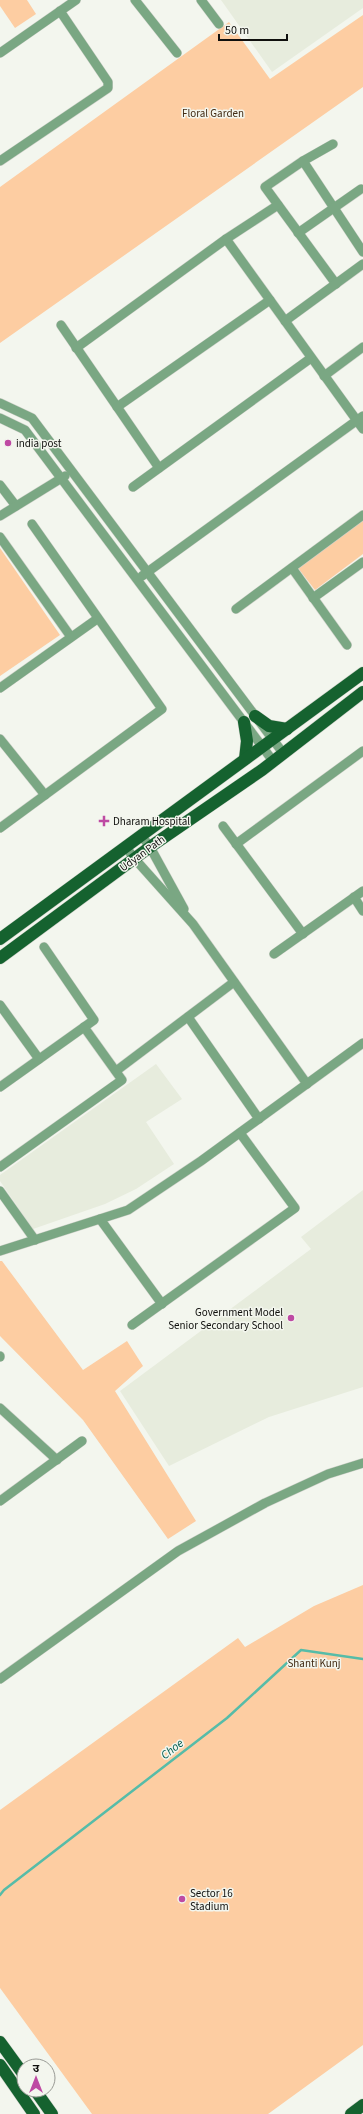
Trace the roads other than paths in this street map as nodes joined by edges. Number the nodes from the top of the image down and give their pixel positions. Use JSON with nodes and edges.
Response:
{"nodes":[{"id":1,"x":76,"y":0,"type":"edge"},
{"id":2,"x":135,"y":0,"type":"edge"},
{"id":3,"x":201,"y":0,"type":"edge"},
{"id":4,"x":60,"y":11,"type":"junction"},
{"id":5,"x":219,"y":24,"type":"dead end"},
{"id":6,"x":0,"y":53,"type":"edge"},
{"id":7,"x":177,"y":53,"type":"dead end"},
{"id":8,"x":333,"y":144,"type":"dead end"},
{"id":9,"x":0,"y":161,"type":"edge"},
{"id":10,"x":303,"y":161,"type":"junction"},
{"id":11,"x":361,"y":190,"type":"dead end"},
{"id":12,"x":278,"y":205,"type":"junction"},
{"id":13,"x":334,"y":208,"type":"junction"},
{"id":14,"x":298,"y":233,"type":"junction"},
{"id":15,"x":226,"y":239,"type":"junction"},
{"id":16,"x":363,"y":252,"type":"edge"},
{"id":17,"x":363,"y":264,"type":"edge"},
{"id":18,"x":336,"y":284,"type":"junction"},
{"id":19,"x":270,"y":300,"type":"junction"},
{"id":20,"x":285,"y":321,"type":"junction"},
{"id":21,"x":61,"y":325,"type":"dead end"},
{"id":22,"x":363,"y":347,"type":"edge"},
{"id":23,"x":76,"y":348,"type":"junction"},
{"id":24,"x":311,"y":358,"type":"junction"},
{"id":25,"x":324,"y":376,"type":"junction"},
{"id":26,"x":0,"y":403,"type":"edge"},
{"id":27,"x":117,"y":407,"type":"junction"},
{"id":28,"x":0,"y":418,"type":"edge"},
{"id":29,"x":360,"y":418,"type":"edge"},
{"id":30,"x":363,"y":429,"type":"edge"},
{"id":31,"x":159,"y":468,"type":"junction"},
{"id":32,"x":72,"y":472,"type":"junction"},
{"id":33,"x":61,"y":478,"type":"junction"},
{"id":34,"x":0,"y":485,"type":"edge"},
{"id":35,"x":133,"y":487,"type":"dead end"},
{"id":36,"x":16,"y":506,"type":"junction"},
{"id":37,"x":363,"y":515,"type":"edge"},
{"id":38,"x":0,"y":516,"type":"edge"},
{"id":39,"x":32,"y":524,"type":"dead end"},
{"id":40,"x":0,"y":537,"type":"edge"},
{"id":41,"x":363,"y":562,"type":"edge"},
{"id":42,"x":292,"y":568,"type":"junction"},
{"id":43,"x":147,"y":572,"type":"junction"},
{"id":44,"x":137,"y":580,"type":"junction"},
{"id":45,"x":313,"y":598,"type":"junction"},
{"id":46,"x":236,"y":609,"type":"dead end"},
{"id":47,"x":97,"y":619,"type":"junction"},
{"id":48,"x":71,"y":637,"type":"junction"},
{"id":49,"x":347,"y":645,"type":"dead end"},
{"id":50,"x":363,"y":673,"type":"edge"},
{"id":51,"x":0,"y":688,"type":"edge"},
{"id":52,"x":363,"y":692,"type":"edge"},
{"id":53,"x":255,"y":716,"type":"junction"},
{"id":54,"x":244,"y":722,"type":"junction"},
{"id":55,"x":287,"y":728,"type":"junction"},
{"id":56,"x":0,"y":739,"type":"edge"},
{"id":57,"x":272,"y":739,"type":"junction"},
{"id":58,"x":262,"y":747,"type":"junction"},
{"id":59,"x":363,"y":751,"type":"edge"},
{"id":60,"x":283,"y":753,"type":"junction"},
{"id":61,"x":245,"y":759,"type":"junction"},
{"id":62,"x":273,"y":761,"type":"junction"},
{"id":63,"x":45,"y":795,"type":"junction"},
{"id":64,"x":223,"y":826,"type":"dead end"},
{"id":65,"x":0,"y":828,"type":"edge"},
{"id":66,"x":141,"y":834,"type":"junction"},
{"id":67,"x":236,"y":844,"type":"junction"},
{"id":68,"x":126,"y":846,"type":"junction"},
{"id":69,"x":150,"y":847,"type":"junction"},
{"id":70,"x":134,"y":858,"type":"junction"},
{"id":71,"x":363,"y":891,"type":"edge"},
{"id":72,"x":354,"y":897,"type":"junction"},
{"id":73,"x":363,"y":911,"type":"edge"},
{"id":74,"x":193,"y":924,"type":"junction"},
{"id":75,"x":303,"y":934,"type":"junction"},
{"id":76,"x":0,"y":939,"type":"edge"},
{"id":77,"x":44,"y":947,"type":"dead end"},
{"id":78,"x":274,"y":954,"type":"dead end"},
{"id":79,"x":0,"y":958,"type":"edge"},
{"id":80,"x":234,"y":982,"type":"junction"},
{"id":81,"x":0,"y":1005,"type":"edge"},
{"id":82,"x":188,"y":1017,"type":"junction"},
{"id":83,"x":84,"y":1027,"type":"junction"},
{"id":84,"x":361,"y":1048,"type":"edge"},
{"id":85,"x":39,"y":1059,"type":"junction"},
{"id":86,"x":116,"y":1071,"type":"junction"},
{"id":87,"x":307,"y":1084,"type":"junction"},
{"id":88,"x":0,"y":1087,"type":"edge"},
{"id":89,"x":258,"y":1119,"type":"junction"},
{"id":90,"x":240,"y":1133,"type":"junction"},
{"id":91,"x":0,"y":1167,"type":"edge"},
{"id":92,"x":0,"y":1191,"type":"edge"},
{"id":93,"x":100,"y":1219,"type":"junction"},
{"id":94,"x":34,"y":1240,"type":"junction"},
{"id":95,"x":0,"y":1251,"type":"edge"},
{"id":96,"x":162,"y":1304,"type":"junction"},
{"id":97,"x":132,"y":1325,"type":"dead end"},
{"id":98,"x":0,"y":1408,"type":"edge"},
{"id":99,"x":82,"y":1441,"type":"dead end"},
{"id":100,"x":57,"y":1460,"type":"junction"},
{"id":101,"x":363,"y":1463,"type":"edge"},
{"id":102,"x":0,"y":1501,"type":"edge"},
{"id":103,"x":0,"y":1679,"type":"edge"},
{"id":104,"x":0,"y":2042,"type":"edge"},
{"id":105,"x":16,"y":2064,"type":"edge"},
{"id":106,"x":0,"y":2065,"type":"edge"},
{"id":107,"x":40,"y":2098,"type":"edge"},
{"id":108,"x":363,"y":2105,"type":"edge"},
{"id":109,"x":34,"y":2114,"type":"edge"},
{"id":110,"x":52,"y":2114,"type":"edge"},
{"id":111,"x":351,"y":2114,"type":"edge"}],
"edges":[{"from":1,"to":4,"type":"street"},
{"from":2,"to":7,"type":"street"},
{"from":3,"to":5,"type":"street"},
{"from":4,"to":6,"type":"street"},
{"from":4,"to":9,"type":"street"},
{"from":8,"to":10,"type":"street"},
{"from":10,"to":12,"type":"street"},
{"from":10,"to":13,"type":"street"},
{"from":11,"to":13,"type":"street"},
{"from":12,"to":14,"type":"street"},
{"from":12,"to":15,"type":"street"},
{"from":13,"to":14,"type":"street"},
{"from":13,"to":16,"type":"street"},
{"from":14,"to":18,"type":"street"},
{"from":15,"to":19,"type":"street"},
{"from":15,"to":23,"type":"street"},
{"from":17,"to":18,"type":"street"},
{"from":18,"to":20,"type":"street"},
{"from":19,"to":20,"type":"street"},
{"from":19,"to":27,"type":"street"},
{"from":20,"to":24,"type":"street"},
{"from":21,"to":23,"type":"street"},
{"from":22,"to":25,"type":"street"},
{"from":23,"to":27,"type":"street"},
{"from":24,"to":25,"type":"street"},
{"from":24,"to":31,"type":"street"},
{"from":25,"to":29,"type":"street"},
{"from":26,"to":32,"type":"street"},
{"from":27,"to":31,"type":"street"},
{"from":28,"to":33,"type":"street"},
{"from":29,"to":30,"type":"street"},
{"from":29,"to":43,"type":"street"},
{"from":31,"to":35,"type":"street"},
{"from":32,"to":33,"type":"street"},
{"from":32,"to":43,"type":"street"},
{"from":33,"to":36,"type":"street"},
{"from":33,"to":44,"type":"street"},
{"from":34,"to":36,"type":"street"},
{"from":36,"to":38,"type":"street"},
{"from":37,"to":42,"type":"street"},
{"from":39,"to":47,"type":"street"},
{"from":40,"to":48,"type":"street"},
{"from":41,"to":45,"type":"street"},
{"from":42,"to":45,"type":"street"},
{"from":42,"to":46,"type":"street"},
{"from":43,"to":44,"type":"street"},
{"from":43,"to":53,"type":"street"},
{"from":44,"to":54,"type":"street"},
{"from":45,"to":49,"type":"street"},
{"from":47,"to":48,"type":"street"},
{"from":47,"to":63,"type":"street"},
{"from":48,"to":51,"type":"street"},
{"from":50,"to":55,"type":"main road","name":"Udyan Path"},
{"from":52,"to":60,"type":"main road","name":"Udyan Path"},
{"from":53,"to":55,"type":"main road"},
{"from":53,"to":57,"type":"street"},
{"from":54,"to":58,"type":"street"},
{"from":54,"to":61,"type":"main road"},
{"from":55,"to":57,"type":"main road","name":"Udyan Path"},
{"from":56,"to":63,"type":"street"},
{"from":57,"to":58,"type":"main road","name":"Udyan Path"},
{"from":57,"to":60,"type":"street"},
{"from":58,"to":61,"type":"main road","name":"Udyan Path"},
{"from":58,"to":62,"type":"street"},
{"from":59,"to":67,"type":"street"},
{"from":60,"to":62,"type":"main road","name":"Udyan Path"},
{"from":61,"to":66,"type":"main road","name":"Udyan Path"},
{"from":62,"to":69,"type":"main road","name":"Udyan Path"},
{"from":63,"to":65,"type":"street"},
{"from":64,"to":67,"type":"street"},
{"from":66,"to":68,"type":"main road","name":"Udyan Path"},
{"from":66,"to":69,"type":"street"},
{"from":67,"to":75,"type":"street"},
{"from":68,"to":70,"type":"street"},
{"from":68,"to":76,"type":"main road","name":"Udyan Path"},
{"from":69,"to":70,"type":"main road","name":"Udyan Path"},
{"from":69,"to":74,"type":"street"},
{"from":70,"to":74,"type":"street"},
{"from":70,"to":79,"type":"main road","name":"Udyan Path"},
{"from":71,"to":72,"type":"street"},
{"from":72,"to":73,"type":"street"},
{"from":72,"to":75,"type":"street"},
{"from":74,"to":80,"type":"street"},
{"from":75,"to":78,"type":"street"},
{"from":77,"to":83,"type":"street"},
{"from":80,"to":82,"type":"street"},
{"from":80,"to":87,"type":"street"},
{"from":81,"to":85,"type":"street"},
{"from":82,"to":86,"type":"street"},
{"from":82,"to":89,"type":"street"},
{"from":83,"to":85,"type":"street"},
{"from":83,"to":86,"type":"street"},
{"from":84,"to":87,"type":"street"},
{"from":85,"to":88,"type":"street"},
{"from":86,"to":91,"type":"street"},
{"from":87,"to":89,"type":"street"},
{"from":89,"to":90,"type":"street"},
{"from":90,"to":93,"type":"street"},
{"from":90,"to":96,"type":"street"},
{"from":92,"to":94,"type":"street"},
{"from":93,"to":94,"type":"street"},
{"from":93,"to":96,"type":"street"},
{"from":94,"to":95,"type":"street"},
{"from":96,"to":97,"type":"street"},
{"from":98,"to":100,"type":"street"},
{"from":99,"to":100,"type":"street"},
{"from":100,"to":102,"type":"street"},
{"from":101,"to":103,"type":"street"},
{"from":104,"to":105,"type":"main road"},
{"from":106,"to":109,"type":"main road"},
{"from":107,"to":110,"type":"main road"},
{"from":108,"to":111,"type":"main road"}]}
